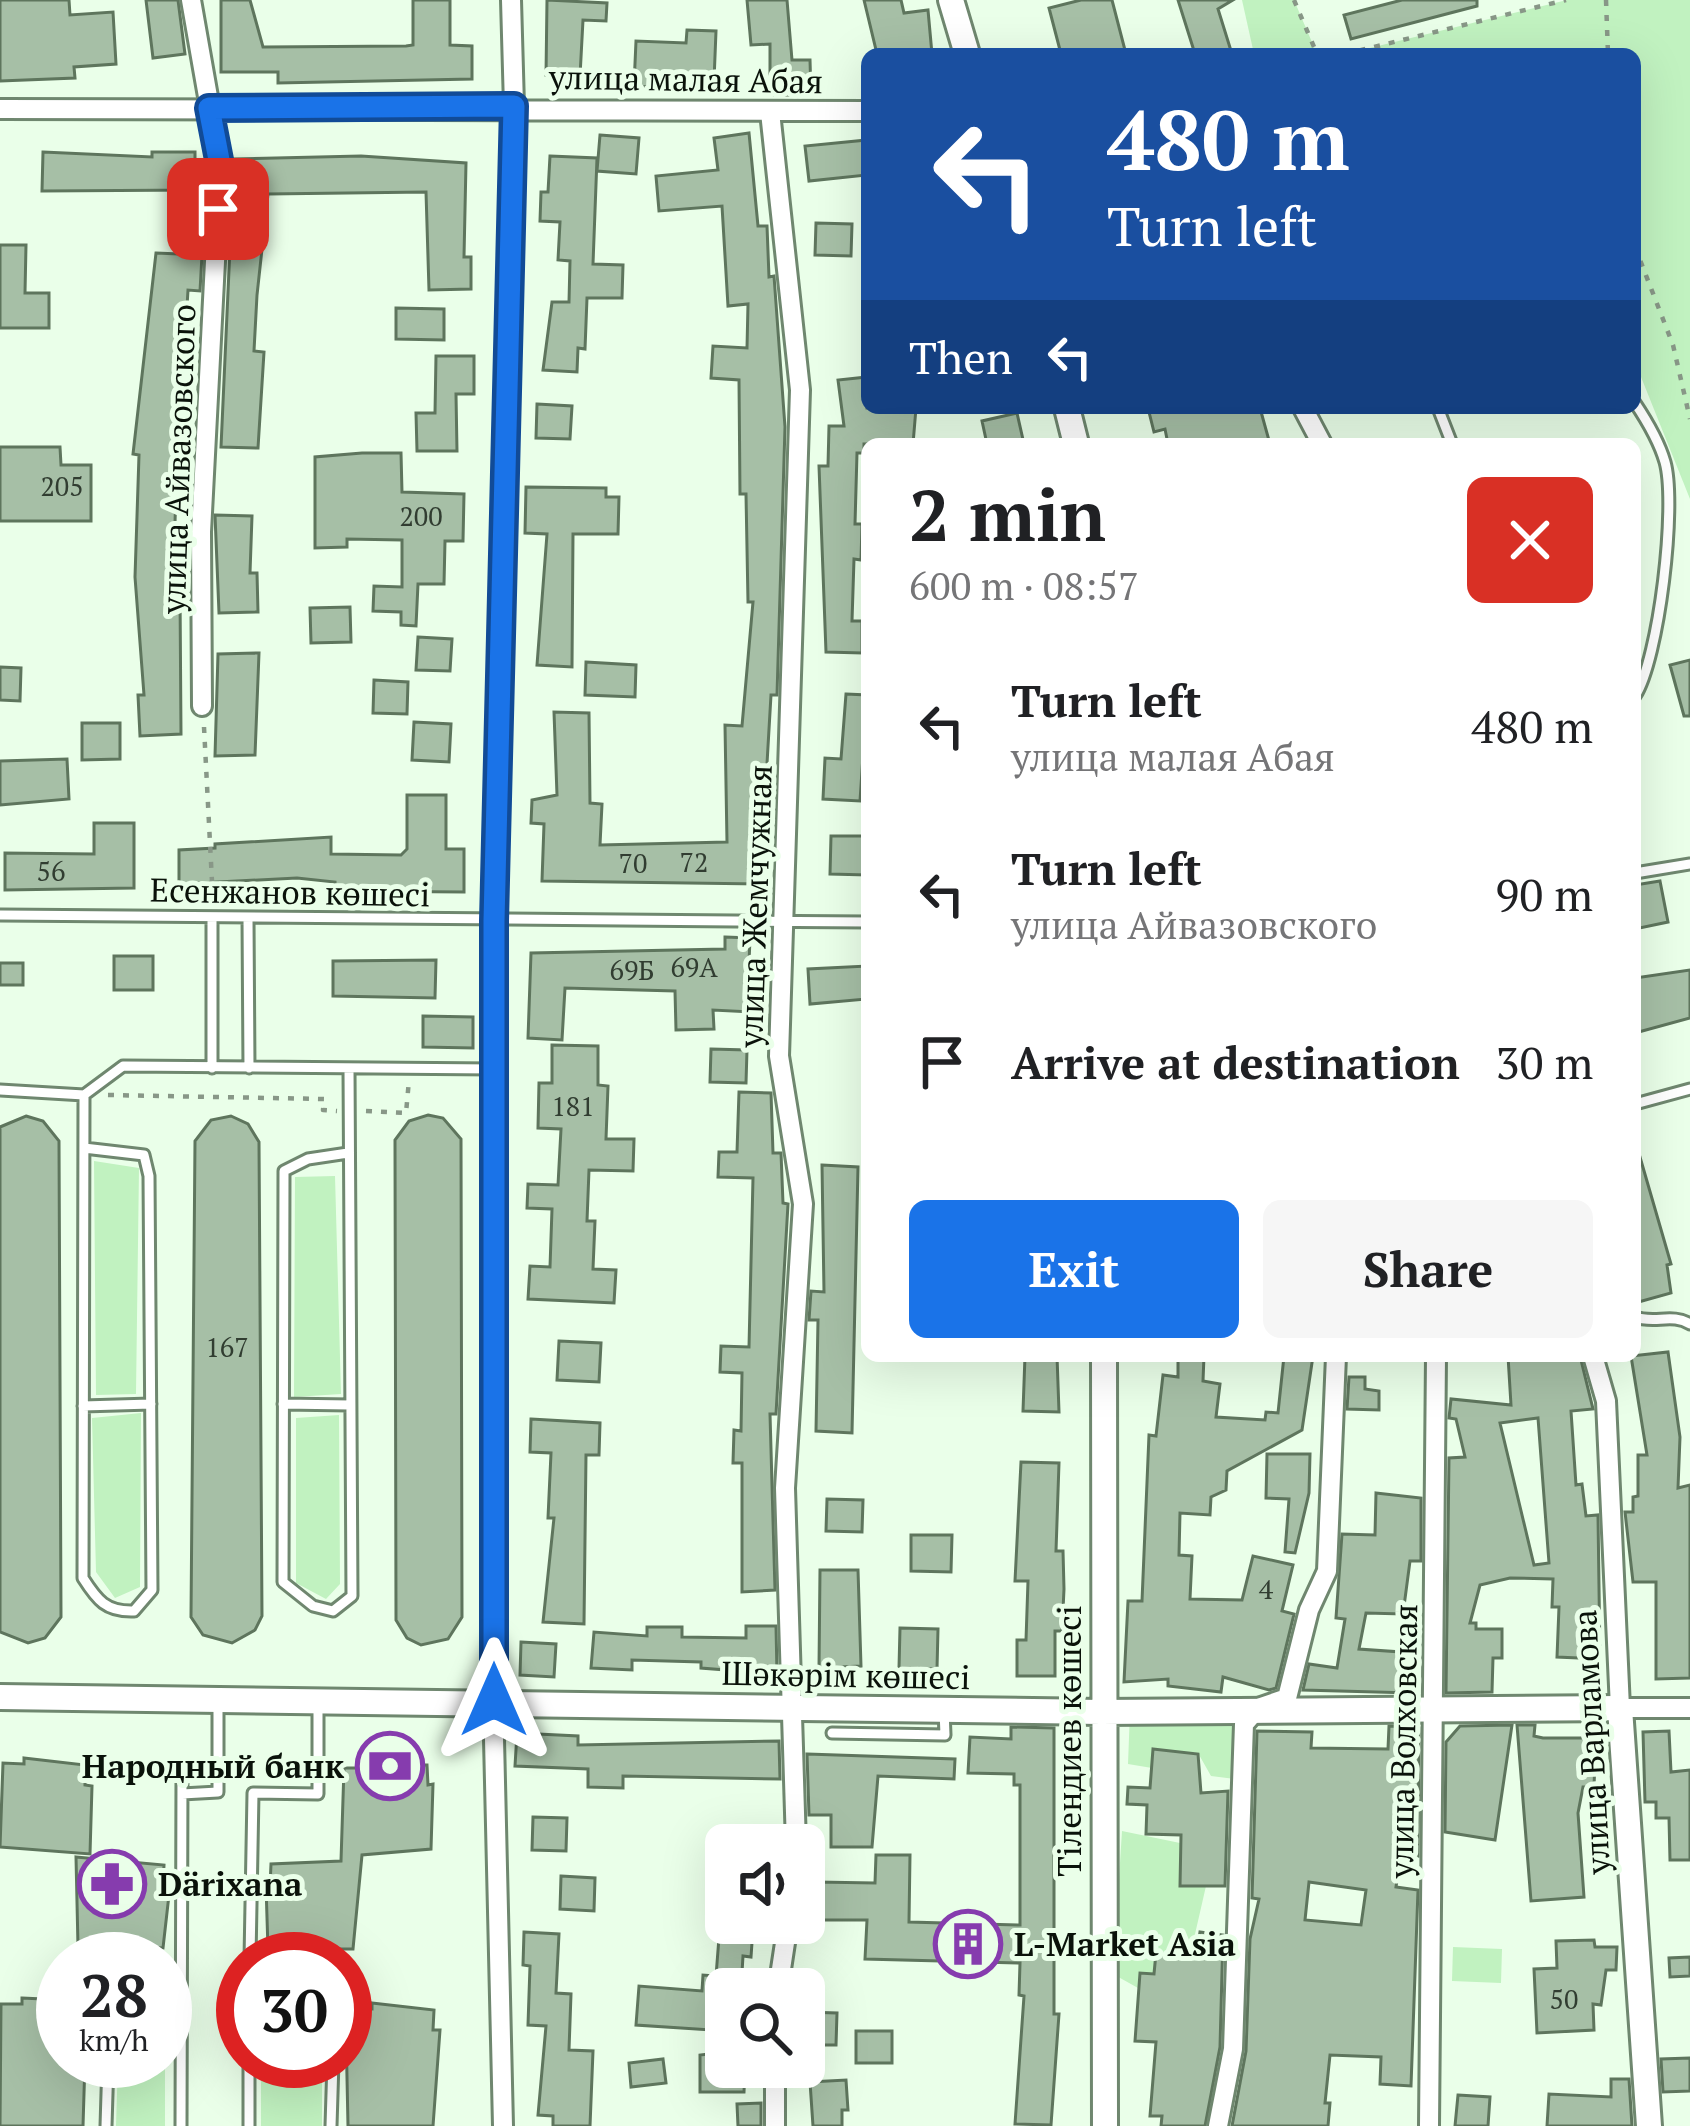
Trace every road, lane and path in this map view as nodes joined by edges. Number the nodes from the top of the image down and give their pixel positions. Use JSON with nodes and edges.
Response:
{"nodes":[{"id":1,"x":190,"y":0,"type":"edge"},
{"id":2,"x":511,"y":0,"type":"edge"},
{"id":3,"x":951,"y":0,"type":"edge"},
{"id":4,"x":1294,"y":0,"type":"edge"},
{"id":5,"x":1567,"y":0,"type":"edge"},
{"id":6,"x":1606,"y":0,"type":"edge"},
{"id":7,"x":965,"y":48,"type":"edge"},
{"id":8,"x":1314,"y":48,"type":"edge"},
{"id":9,"x":1370,"y":48,"type":"edge"},
{"id":10,"x":1608,"y":48,"type":"edge"},
{"id":11,"x":514,"y":106,"type":"junction"},
{"id":12,"x":209,"y":108,"type":"junction"},
{"id":13,"x":0,"y":109,"type":"edge"},
{"id":14,"x":861,"y":111,"type":"edge"},
{"id":15,"x":770,"y":112,"type":"junction"},
{"id":16,"x":1641,"y":262,"type":"edge"},
{"id":17,"x":1641,"y":414,"type":"edge"},
{"id":18,"x":1690,"y":419,"type":"edge"},
{"id":19,"x":1641,"y":677,"type":"edge"},
{"id":20,"x":202,"y":706,"type":"joint"},
{"id":21,"x":1690,"y":864,"type":"edge"},
{"id":22,"x":1641,"y":872,"type":"edge"},
{"id":23,"x":0,"y":915,"type":"edge"},
{"id":24,"x":212,"y":919,"type":"junction"},
{"id":25,"x":248,"y":920,"type":"junction"},
{"id":26,"x":494,"y":921,"type":"junction"},
{"id":27,"x":785,"y":922,"type":"junction"},
{"id":28,"x":861,"y":922,"type":"edge"},
{"id":29,"x":212,"y":1068,"type":"junction"},
{"id":30,"x":249,"y":1068,"type":"junction"},
{"id":31,"x":349,"y":1069,"type":"junction"},
{"id":32,"x":410,"y":1069,"type":"junction"},
{"id":33,"x":494,"y":1069,"type":"junction"},
{"id":34,"x":1690,"y":1089,"type":"edge"},
{"id":35,"x":0,"y":1090,"type":"edge"},
{"id":36,"x":84,"y":1095,"type":"junction"},
{"id":37,"x":1641,"y":1102,"type":"edge"},
{"id":38,"x":349,"y":1111,"type":"junction"},
{"id":39,"x":84,"y":1148,"type":"junction"},
{"id":40,"x":348,"y":1153,"type":"junction"},
{"id":41,"x":1641,"y":1319,"type":"edge"},
{"id":42,"x":1690,"y":1324,"type":"edge"},
{"id":43,"x":1104,"y":1362,"type":"edge"},
{"id":44,"x":1336,"y":1362,"type":"edge"},
{"id":45,"x":1436,"y":1362,"type":"edge"},
{"id":46,"x":1595,"y":1362,"type":"edge"},
{"id":47,"x":151,"y":1404,"type":"junction"},
{"id":48,"x":284,"y":1404,"type":"junction"},
{"id":49,"x":350,"y":1405,"type":"junction"},
{"id":50,"x":83,"y":1406,"type":"junction"},
{"id":51,"x":0,"y":1697,"type":"edge"},
{"id":52,"x":318,"y":1698,"type":"junction"},
{"id":53,"x":218,"y":1700,"type":"junction"},
{"id":54,"x":494,"y":1700,"type":"junction"},
{"id":55,"x":794,"y":1708,"type":"junction"},
{"id":56,"x":1258,"y":1708,"type":"junction"},
{"id":57,"x":1434,"y":1708,"type":"junction"},
{"id":58,"x":1620,"y":1708,"type":"junction"},
{"id":59,"x":1690,"y":1708,"type":"edge"},
{"id":60,"x":944,"y":1710,"type":"junction"},
{"id":61,"x":1101,"y":1712,"type":"junction"},
{"id":62,"x":832,"y":1733,"type":"dead end"},
{"id":63,"x":182,"y":1774,"type":"dead end"},
{"id":64,"x":182,"y":1794,"type":"junction"},
{"id":65,"x":796,"y":1824,"type":"edge"},
{"id":66,"x":182,"y":1932,"type":"edge"},
{"id":67,"x":250,"y":1932,"type":"edge"},
{"id":68,"x":107,"y":2088,"type":"edge"},
{"id":69,"x":182,"y":2088,"type":"edge"},
{"id":70,"x":249,"y":2088,"type":"edge"},
{"id":71,"x":333,"y":2088,"type":"edge"},
{"id":72,"x":775,"y":2088,"type":"edge"},
{"id":73,"x":106,"y":2126,"type":"edge"},
{"id":74,"x":182,"y":2126,"type":"edge"},
{"id":75,"x":249,"y":2126,"type":"edge"},
{"id":76,"x":332,"y":2126,"type":"edge"},
{"id":77,"x":503,"y":2126,"type":"edge"},
{"id":78,"x":775,"y":2126,"type":"edge"},
{"id":79,"x":1105,"y":2126,"type":"edge"},
{"id":80,"x":1218,"y":2126,"type":"edge"},
{"id":81,"x":1429,"y":2126,"type":"edge"},
{"id":82,"x":1649,"y":2126,"type":"edge"}],
"edges":[{"from":1,"to":12,"type":"street","name":"улица Айвазовского"},
{"from":2,"to":11,"type":"street"},
{"from":3,"to":7,"type":"street"},
{"from":4,"to":8,"type":"path"},
{"from":5,"to":9,"type":"path"},
{"from":6,"to":10,"type":"path"},
{"from":11,"to":12,"type":"street","name":"улица малая Абая"},
{"from":11,"to":15,"type":"street","name":"улица малая Абая"},
{"from":11,"to":26,"type":"street"},
{"from":12,"to":13,"type":"street","name":"улица малая Абая"},
{"from":12,"to":20,"type":"street","name":"улица Айвазовского"},
{"from":14,"to":15,"type":"street","name":"улица малая Абая"},
{"from":15,"to":27,"type":"street","name":"улица Жемчужная"},
{"from":16,"to":18,"type":"path"},
{"from":17,"to":19,"type":"lane"},
{"from":20,"to":24,"type":"path"},
{"from":21,"to":22,"type":"lane"},
{"from":23,"to":24,"type":"lane","name":"Есенжанов көшесі"},
{"from":24,"to":25,"type":"lane","name":"Есенжанов көшесі"},
{"from":24,"to":29,"type":"lane"},
{"from":25,"to":26,"type":"lane","name":"Есенжанов көшесі"},
{"from":25,"to":30,"type":"lane"},
{"from":26,"to":27,"type":"lane","name":"Есенжанов көшесі"},
{"from":26,"to":33,"type":"street"},
{"from":27,"to":28,"type":"lane","name":"Есенжанов көшесі"},
{"from":27,"to":55,"type":"street","name":"улица Жемчужная"},
{"from":29,"to":30,"type":"lane"},
{"from":29,"to":36,"type":"lane"},
{"from":30,"to":31,"type":"lane"},
{"from":31,"to":32,"type":"lane"},
{"from":31,"to":38,"type":"lane"},
{"from":32,"to":33,"type":"lane"},
{"from":32,"to":38,"type":"path"},
{"from":33,"to":54,"type":"street"},
{"from":34,"to":37,"type":"lane"},
{"from":35,"to":36,"type":"lane"},
{"from":36,"to":38,"type":"path"},
{"from":36,"to":39,"type":"lane"},
{"from":38,"to":40,"type":"lane"},
{"from":39,"to":47,"type":"lane"},
{"from":39,"to":50,"type":"lane"},
{"from":40,"to":48,"type":"lane"},
{"from":40,"to":49,"type":"lane"},
{"from":41,"to":42,"type":"lane"},
{"from":43,"to":61,"type":"street","name":"Тілендиев көшесі"},
{"from":44,"to":56,"type":"street"},
{"from":45,"to":57,"type":"street","name":"улица Волховская"},
{"from":46,"to":58,"type":"street","name":"улица Варламова"},
{"from":47,"to":50,"type":"lane"},
{"from":47,"to":50,"type":"lane"},
{"from":48,"to":49,"type":"lane"},
{"from":48,"to":49,"type":"lane"},
{"from":51,"to":53,"type":"street","name":"Шәкәрім көшесі"},
{"from":52,"to":53,"type":"street","name":"Шәкәрім көшесі"},
{"from":52,"to":54,"type":"street","name":"Шәкәрім көшесі"},
{"from":52,"to":67,"type":"lane"},
{"from":53,"to":64,"type":"lane"},
{"from":54,"to":55,"type":"street","name":"Шәкәрім көшесі"},
{"from":54,"to":77,"type":"street"},
{"from":55,"to":60,"type":"street","name":"Шәкәрім көшесі"},
{"from":55,"to":65,"type":"street","name":"улица Жемчужная"},
{"from":56,"to":57,"type":"street","name":"Шәкәрім көшесі"},
{"from":56,"to":61,"type":"street","name":"Шәкәрім көшесі"},
{"from":56,"to":80,"type":"street"},
{"from":57,"to":58,"type":"street","name":"Шәкәрім көшесі"},
{"from":57,"to":81,"type":"street","name":"улица Волховская"},
{"from":58,"to":59,"type":"street","name":"Шәкәрім көшесі"},
{"from":58,"to":82,"type":"street","name":"улица Варламова"},
{"from":60,"to":61,"type":"street","name":"Шәкәрім көшесі"},
{"from":60,"to":62,"type":"lane"},
{"from":61,"to":79,"type":"street","name":"Тілендиев көшесі"},
{"from":63,"to":64,"type":"lane"},
{"from":64,"to":66,"type":"lane"},
{"from":68,"to":73,"type":"lane"},
{"from":69,"to":74,"type":"lane"},
{"from":70,"to":75,"type":"lane"},
{"from":71,"to":76,"type":"lane"},
{"from":72,"to":78,"type":"street"}]}
